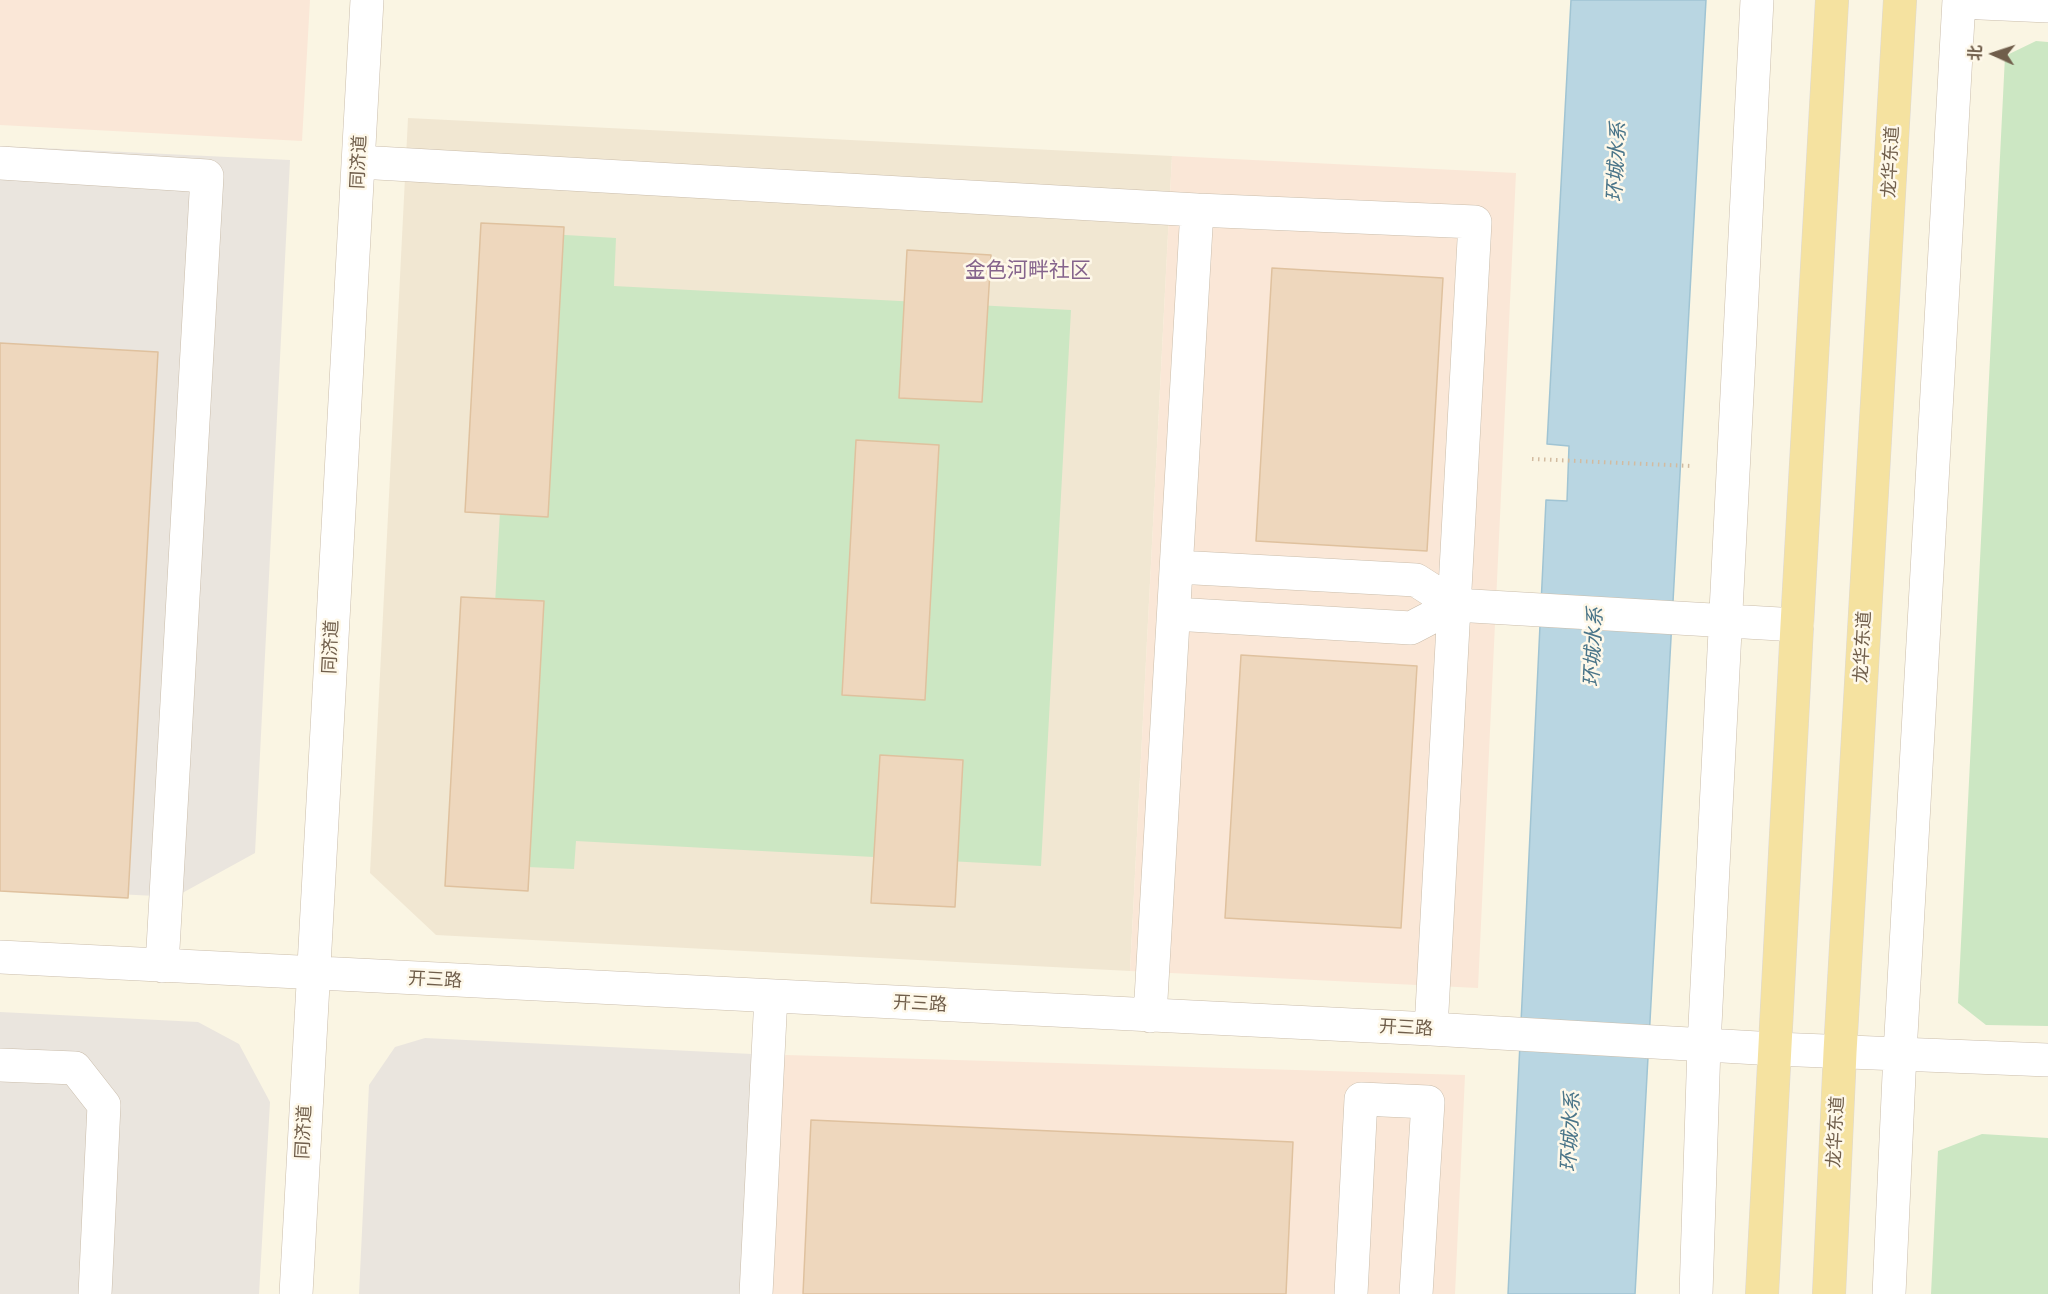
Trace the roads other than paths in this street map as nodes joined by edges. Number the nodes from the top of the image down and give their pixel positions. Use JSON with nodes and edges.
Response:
{"nodes":[{"id":1,"x":367,"y":0,"type":"edge"},
{"id":2,"x":1757,"y":0,"type":"edge"},
{"id":3,"x":1832,"y":0,"type":"edge"},
{"id":4,"x":1900,"y":0,"type":"edge"},
{"id":5,"x":1959,"y":1,"type":"edge"},
{"id":6,"x":2048,"y":6,"type":"edge"},
{"id":7,"x":359,"y":162,"type":"junction"},
{"id":8,"x":0,"y":163,"type":"edge"},
{"id":9,"x":1197,"y":210,"type":"junction"},
{"id":10,"x":1177,"y":567,"type":"junction"},
{"id":11,"x":1455,"y":605,"type":"junction"},
{"id":12,"x":1174,"y":614,"type":"junction"},
{"id":13,"x":1726,"y":620,"type":"junction"},
{"id":14,"x":1797,"y":625,"type":"junction"},
{"id":15,"x":0,"y":957,"type":"edge"},
{"id":16,"x":162,"y":966,"type":"junction"},
{"id":17,"x":313,"y":974,"type":"junction"},
{"id":18,"x":771,"y":996,"type":"junction"},
{"id":19,"x":1150,"y":1016,"type":"junction"},
{"id":20,"x":1431,"y":1029,"type":"junction"},
{"id":21,"x":1704,"y":1045,"type":"junction"},
{"id":22,"x":1775,"y":1049,"type":"junction"},
{"id":23,"x":1840,"y":1052,"type":"junction"},
{"id":24,"x":1900,"y":1053,"type":"junction"},
{"id":25,"x":2048,"y":1060,"type":"edge"},
{"id":26,"x":0,"y":1065,"type":"edge"},
{"id":27,"x":95,"y":1294,"type":"edge"},
{"id":28,"x":296,"y":1294,"type":"edge"},
{"id":29,"x":756,"y":1294,"type":"edge"},
{"id":30,"x":1351,"y":1294,"type":"edge"},
{"id":31,"x":1416,"y":1294,"type":"edge"},
{"id":32,"x":1696,"y":1294,"type":"edge"},
{"id":33,"x":1762,"y":1294,"type":"edge"},
{"id":34,"x":1828,"y":1294,"type":"edge"},
{"id":35,"x":1889,"y":1294,"type":"edge"}],
"edges":[{"from":1,"to":7,"type":"street","name":"同济道"},
{"from":2,"to":13,"type":"street"},
{"from":3,"to":14,"type":"main road"},
{"from":4,"to":23,"type":"main road","name":"龙华东道"},
{"from":5,"to":6,"type":"street"},
{"from":5,"to":24,"type":"street"},
{"from":7,"to":9,"type":"street"},
{"from":7,"to":17,"type":"street","name":"同济道"},
{"from":8,"to":16,"type":"street"},
{"from":9,"to":10,"type":"street"},
{"from":9,"to":11,"type":"street"},
{"from":10,"to":11,"type":"street"},
{"from":10,"to":12,"type":"street"},
{"from":11,"to":12,"type":"street"},
{"from":11,"to":13,"type":"street"},
{"from":11,"to":20,"type":"street"},
{"from":12,"to":19,"type":"street"},
{"from":13,"to":14,"type":"street"},
{"from":13,"to":21,"type":"street"},
{"from":14,"to":22,"type":"main road"},
{"from":15,"to":16,"type":"street","name":"开三路"},
{"from":16,"to":17,"type":"street","name":"开三路"},
{"from":17,"to":18,"type":"street","name":"开三路"},
{"from":17,"to":28,"type":"street","name":"同济道"},
{"from":18,"to":19,"type":"street","name":"开三路"},
{"from":18,"to":29,"type":"street"},
{"from":19,"to":20,"type":"street","name":"开三路"},
{"from":20,"to":21,"type":"street","name":"开三路"},
{"from":21,"to":22,"type":"street","name":"开三路"},
{"from":21,"to":32,"type":"street"},
{"from":22,"to":23,"type":"street","name":"开三路"},
{"from":22,"to":33,"type":"main road"},
{"from":23,"to":24,"type":"street","name":"开三路"},
{"from":23,"to":34,"type":"main road","name":"龙华东道"},
{"from":24,"to":25,"type":"street","name":"开三路"},
{"from":24,"to":35,"type":"street"},
{"from":26,"to":27,"type":"street"},
{"from":30,"to":31,"type":"street"}]}
